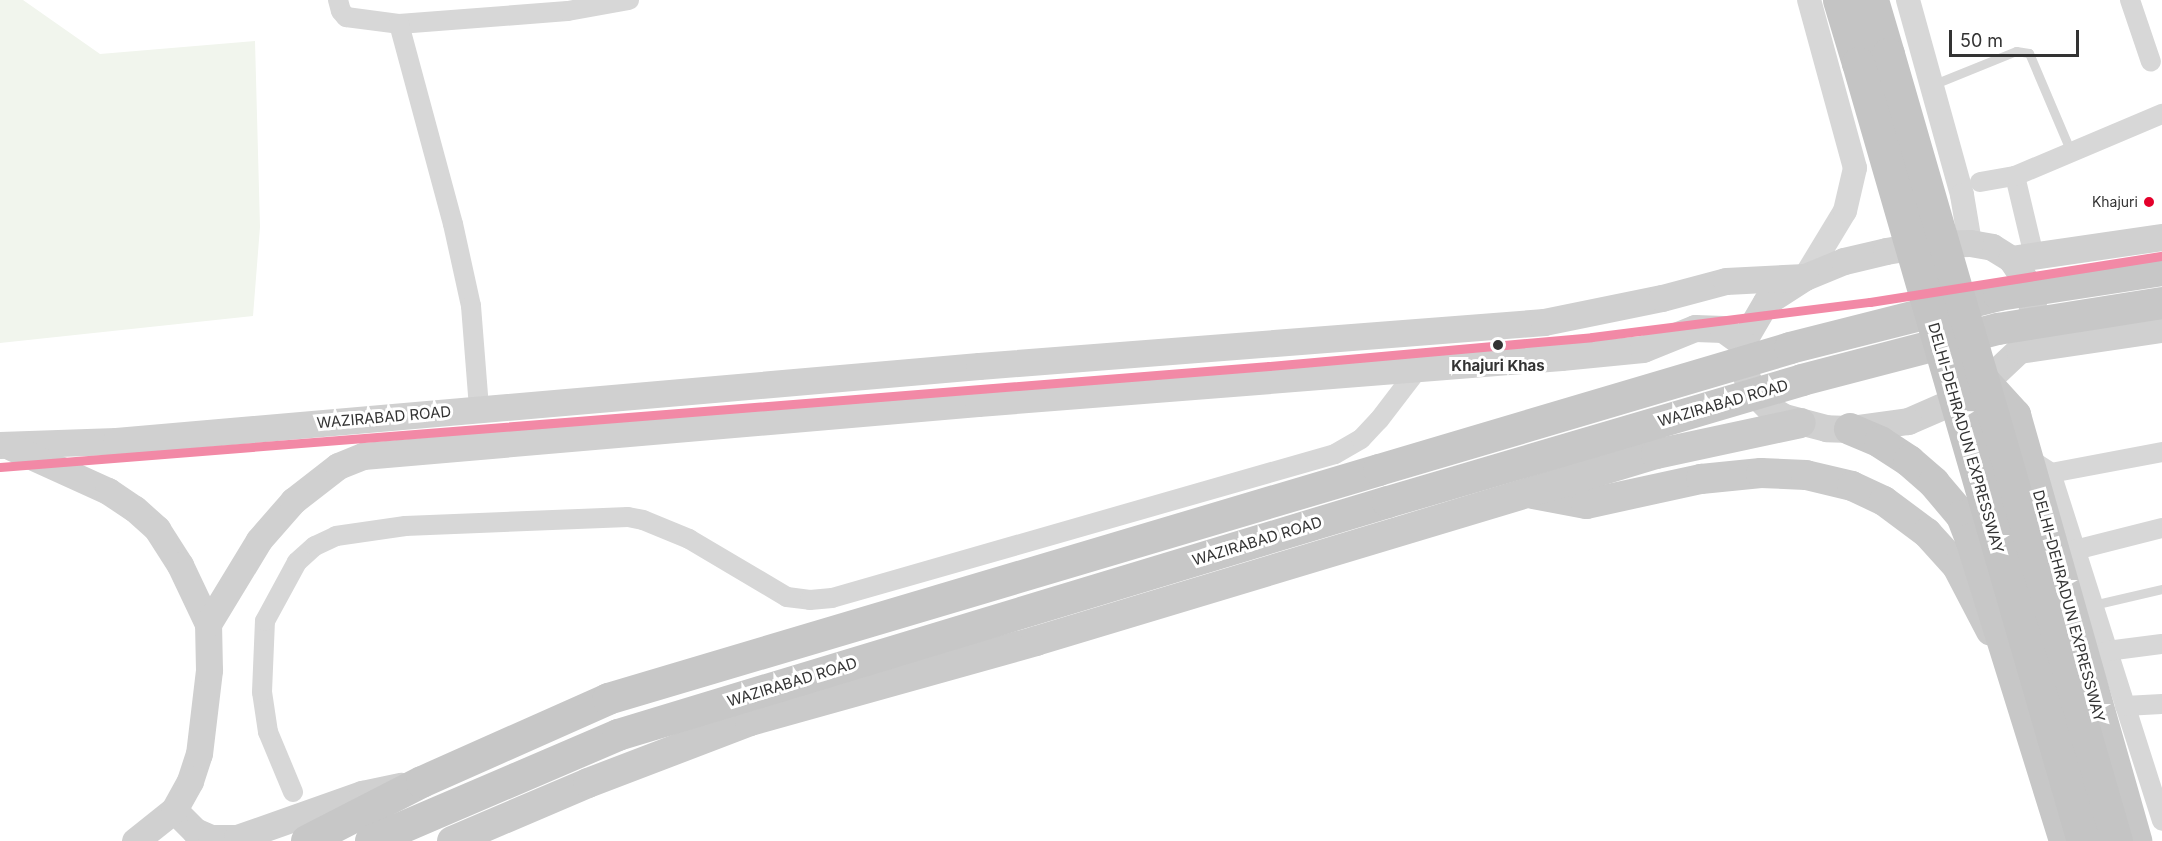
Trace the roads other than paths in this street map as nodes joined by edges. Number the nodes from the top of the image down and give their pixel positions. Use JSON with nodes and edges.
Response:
{"nodes":[{"id":1,"x":338,"y":0,"type":"edge"},
{"id":2,"x":629,"y":0,"type":"edge"},
{"id":3,"x":1809,"y":0,"type":"edge"},
{"id":4,"x":1839,"y":0,"type":"edge"},
{"id":5,"x":1872,"y":0,"type":"edge"},
{"id":6,"x":1908,"y":0,"type":"edge"},
{"id":7,"x":2130,"y":0,"type":"edge"},
{"id":8,"x":399,"y":24,"type":"junction"},
{"id":9,"x":2151,"y":62,"type":"dead end"},
{"id":10,"x":1932,"y":85,"type":"junction"},
{"id":11,"x":2162,"y":114,"type":"edge"},
{"id":12,"x":2071,"y":152,"type":"junction"},
{"id":13,"x":2015,"y":176,"type":"junction"},
{"id":14,"x":1980,"y":182,"type":"dead end"},
{"id":15,"x":2162,"y":237,"type":"edge"},
{"id":16,"x":1970,"y":243,"type":"junction"},
{"id":17,"x":2022,"y":257,"type":"junction"},
{"id":18,"x":2162,"y":270,"type":"edge"},
{"id":19,"x":1805,"y":277,"type":"junction"},
{"id":20,"x":2162,"y":303,"type":"edge"},
{"id":21,"x":2162,"y":329,"type":"edge"},
{"id":22,"x":1742,"y":343,"type":"junction"},
{"id":23,"x":2019,"y":350,"type":"junction"},
{"id":24,"x":1418,"y":369,"type":"junction"},
{"id":25,"x":1985,"y":382,"type":"junction"},
{"id":26,"x":479,"y":408,"type":"junction"},
{"id":27,"x":1801,"y":423,"type":"junction"},
{"id":28,"x":1850,"y":429,"type":"junction"},
{"id":29,"x":2,"y":445,"type":"edge"},
{"id":30,"x":2162,"y":452,"type":"edge"},
{"id":31,"x":2039,"y":466,"type":"junction"},
{"id":32,"x":1527,"y":493,"type":"junction"},
{"id":33,"x":2162,"y":528,"type":"edge"},
{"id":34,"x":2075,"y":550,"type":"junction"},
{"id":35,"x":2162,"y":589,"type":"edge"},
{"id":36,"x":2093,"y":605,"type":"junction"},
{"id":37,"x":208,"y":624,"type":"junction"},
{"id":38,"x":2162,"y":644,"type":"edge"},
{"id":39,"x":2107,"y":651,"type":"junction"},
{"id":40,"x":2162,"y":704,"type":"edge"},
{"id":41,"x":2125,"y":706,"type":"junction"},
{"id":42,"x":2154,"y":770,"type":"edge"},
{"id":43,"x":422,"y":782,"type":"junction"},
{"id":44,"x":293,"y":792,"type":"dead end"},
{"id":45,"x":174,"y":810,"type":"junction"},
{"id":46,"x":2162,"y":821,"type":"edge"},
{"id":47,"x":135,"y":841,"type":"edge"},
{"id":48,"x":307,"y":841,"type":"edge"},
{"id":49,"x":371,"y":841,"type":"edge"},
{"id":50,"x":452,"y":841,"type":"edge"},
{"id":51,"x":2053,"y":841,"type":"edge"},
{"id":52,"x":2065,"y":841,"type":"edge"},
{"id":53,"x":2083,"y":841,"type":"edge"},
{"id":54,"x":2116,"y":841,"type":"edge"},
{"id":55,"x":2136,"y":841,"type":"edge"}],
"edges":[{"from":1,"to":8,"type":"street"},
{"from":2,"to":8,"type":"street"},
{"from":3,"to":19,"type":"street"},
{"from":4,"to":53,"type":"highway","name":"DELHI-DEHRADUN EXPRESSWAY","bridge":true},
{"from":5,"to":54,"type":"highway","name":"DELHI-DEHRADUN EXPRESSWAY","bridge":true},
{"from":6,"to":10,"type":"street"},
{"from":7,"to":9,"type":"street"},
{"from":8,"to":26,"type":"street"},
{"from":10,"to":12,"type":"lane"},
{"from":10,"to":16,"type":"street"},
{"from":11,"to":12,"type":"street"},
{"from":12,"to":13,"type":"street"},
{"from":13,"to":14,"type":"street"},
{"from":13,"to":17,"type":"street"},
{"from":15,"to":17,"type":"main road"},
{"from":16,"to":17,"type":"main road"},
{"from":16,"to":19,"type":"main road"},
{"from":17,"to":23,"type":"main road"},
{"from":18,"to":43,"type":"highway","bridge":true},
{"from":19,"to":22,"type":"main road"},
{"from":19,"to":26,"type":"main road","name":"WAZIRABAD ROAD"},
{"from":20,"to":49,"type":"highway","name":"WAZIRABAD ROAD","bridge":true},
{"from":21,"to":23,"type":"main road"},
{"from":22,"to":24,"type":"main road"},
{"from":22,"to":27,"type":"main road"},
{"from":23,"to":25,"type":"main road"},
{"from":24,"to":37,"type":"main road"},
{"from":24,"to":44,"type":"street"},
{"from":25,"to":28,"type":"main road"},
{"from":25,"to":31,"type":"highway","name":"DELHI–DEHRADUN EXPRESSWAY"},
{"from":26,"to":29,"type":"main road","name":"WAZIRABAD ROAD"},
{"from":27,"to":28,"type":"main road"},
{"from":27,"to":32,"type":"main road"},
{"from":28,"to":52,"type":"highway"},
{"from":29,"to":37,"type":"main road"},
{"from":30,"to":31,"type":"street"},
{"from":31,"to":34,"type":"street"},
{"from":31,"to":55,"type":"highway","name":"DELHI–DEHRADUN EXPRESSWAY"},
{"from":32,"to":50,"type":"main road"},
{"from":32,"to":51,"type":"main road"},
{"from":33,"to":34,"type":"street"},
{"from":34,"to":36,"type":"street"},
{"from":35,"to":36,"type":"lane"},
{"from":36,"to":39,"type":"street"},
{"from":37,"to":45,"type":"main road"},
{"from":38,"to":39,"type":"street"},
{"from":39,"to":41,"type":"street"},
{"from":40,"to":41,"type":"street"},
{"from":41,"to":42,"type":"street"},
{"from":42,"to":46,"type":"street"},
{"from":43,"to":45,"type":"main road"},
{"from":43,"to":48,"type":"highway"},
{"from":45,"to":47,"type":"main road"}]}
